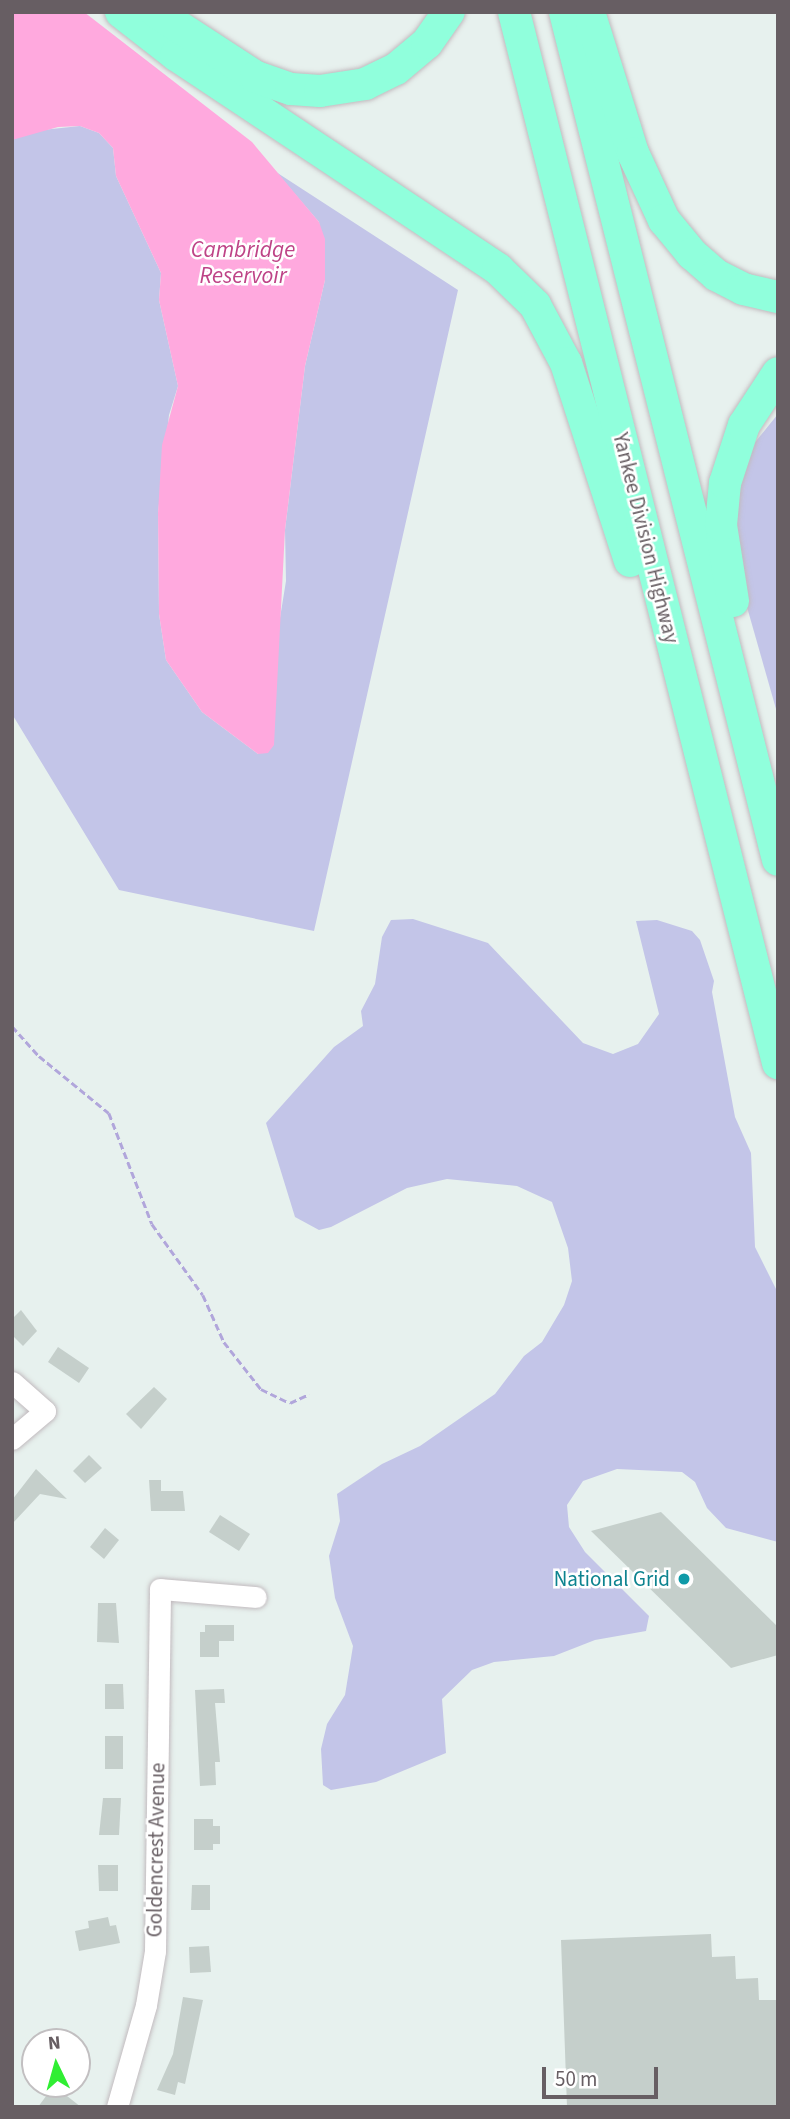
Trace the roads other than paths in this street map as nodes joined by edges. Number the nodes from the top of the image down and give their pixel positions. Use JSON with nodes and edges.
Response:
{"nodes":[{"id":1,"x":121,"y":12,"type":"edge"},
{"id":2,"x":156,"y":12,"type":"edge"},
{"id":3,"x":449,"y":12,"type":"edge"},
{"id":4,"x":514,"y":12,"type":"edge"},
{"id":5,"x":565,"y":12,"type":"edge"},
{"id":6,"x":589,"y":12,"type":"edge"},
{"id":7,"x":778,"y":298,"type":"edge"},
{"id":8,"x":778,"y":373,"type":"edge"},
{"id":9,"x":670,"y":633,"type":"junction"},
{"id":10,"x":733,"y":680,"type":"junction"},
{"id":11,"x":778,"y":860,"type":"edge"},
{"id":12,"x":778,"y":1063,"type":"edge"},
{"id":13,"x":12,"y":1382,"type":"edge"},
{"id":14,"x":12,"y":1439,"type":"edge"},
{"id":15,"x":256,"y":1597,"type":"dead end"},
{"id":16,"x":117,"y":2107,"type":"edge"}],
"edges":[{"from":1,"to":9,"type":"highway"},
{"from":2,"to":3,"type":"highway"},
{"from":4,"to":9,"type":"highway","name":"Yankee Division Highway"},
{"from":5,"to":10,"type":"highway"},
{"from":6,"to":7,"type":"highway"},
{"from":8,"to":10,"type":"highway"},
{"from":9,"to":12,"type":"highway","name":"Yankee Division Highway"},
{"from":10,"to":11,"type":"highway"},
{"from":13,"to":14,"type":"street"},
{"from":15,"to":16,"type":"street","name":"Goldencrest Avenue"}]}
